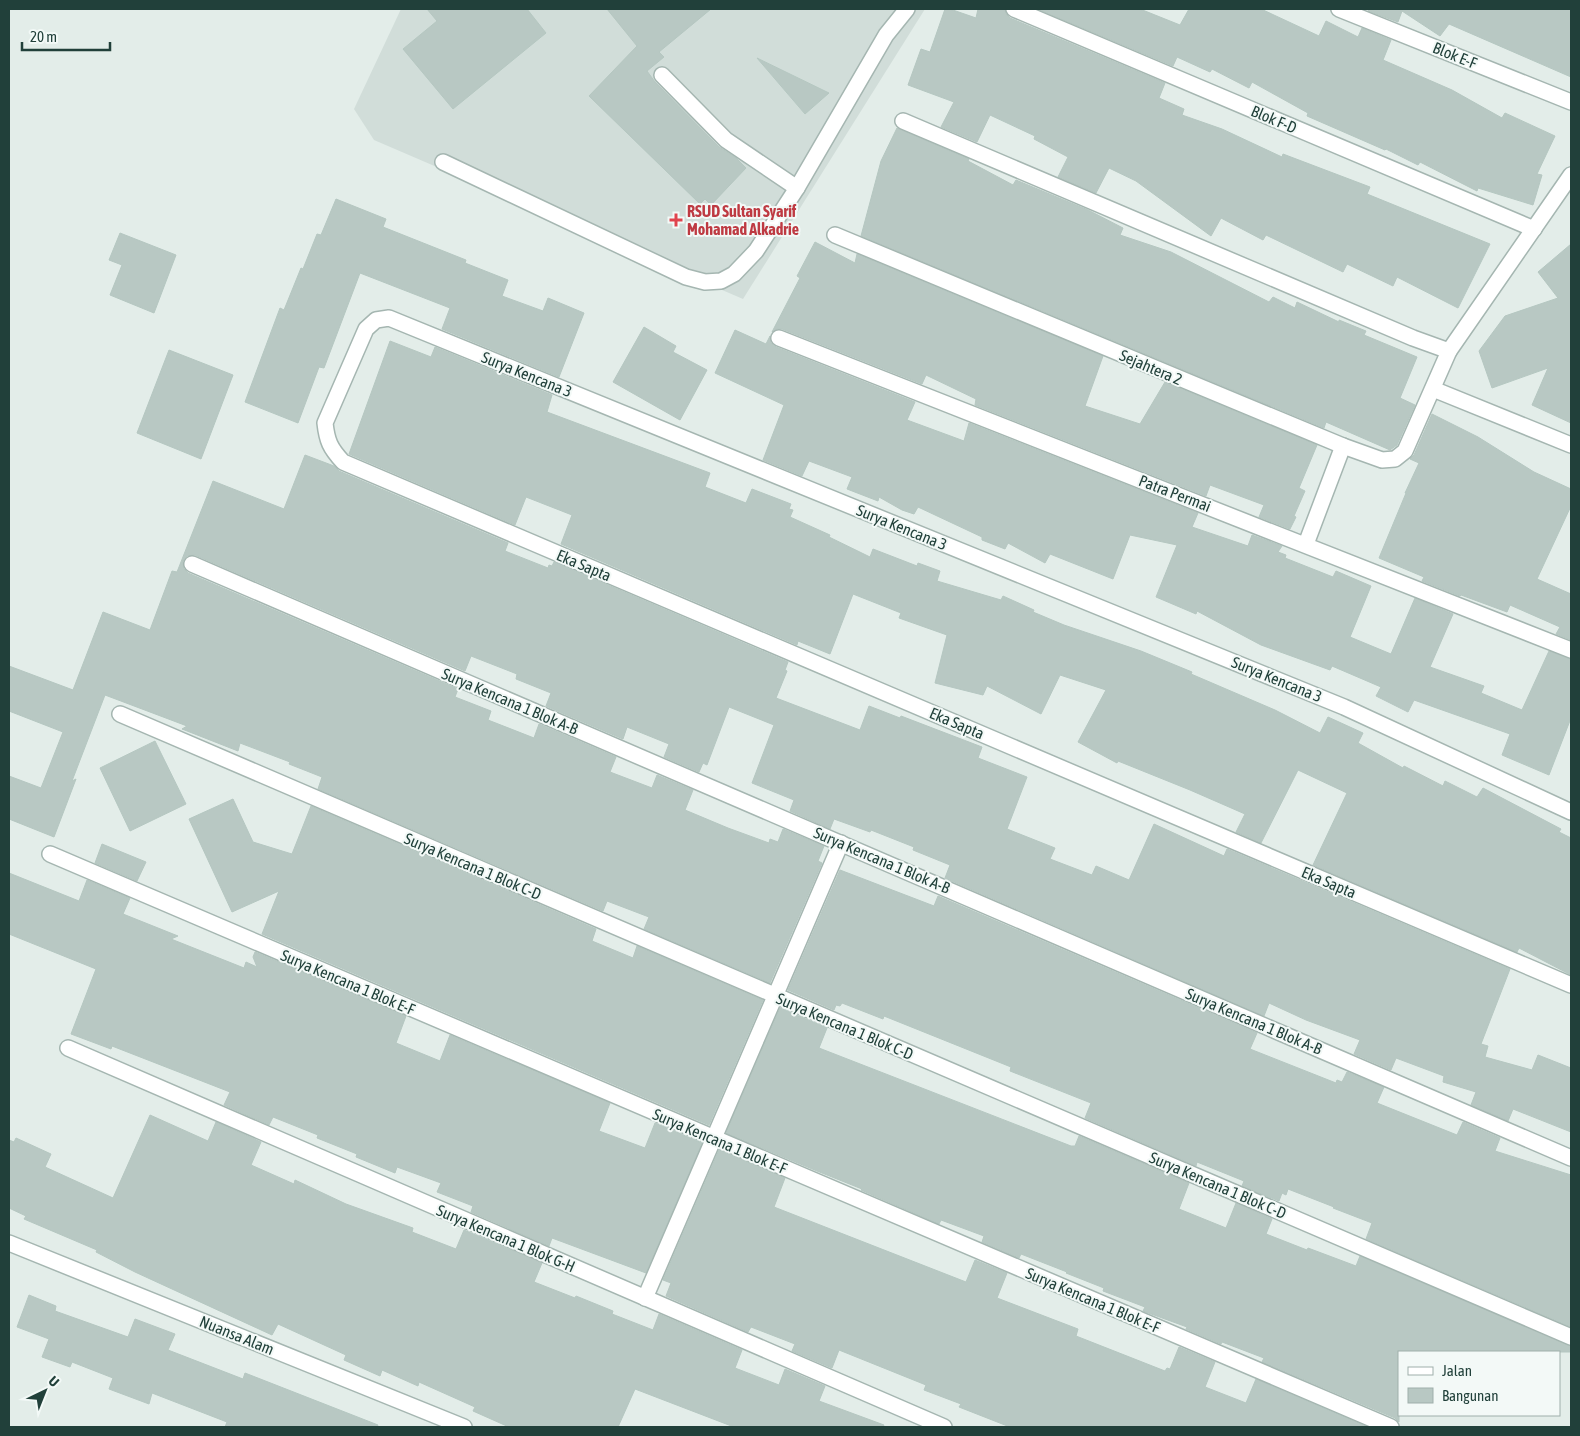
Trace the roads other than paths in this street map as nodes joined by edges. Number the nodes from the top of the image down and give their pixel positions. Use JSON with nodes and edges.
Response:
{"nodes":[{"id":1,"x":907,"y":9,"type":"edge"},
{"id":2,"x":1014,"y":9,"type":"edge"},
{"id":3,"x":1338,"y":9,"type":"edge"},
{"id":4,"x":662,"y":75,"type":"dead end"},
{"id":5,"x":1571,"y":102,"type":"edge"},
{"id":6,"x":903,"y":121,"type":"dead end"},
{"id":7,"x":443,"y":162,"type":"dead end"},
{"id":8,"x":1571,"y":175,"type":"edge"},
{"id":9,"x":797,"y":188,"type":"junction"},
{"id":10,"x":1534,"y":229,"type":"junction"},
{"id":11,"x":834,"y":235,"type":"dead end"},
{"id":12,"x":779,"y":338,"type":"dead end"},
{"id":13,"x":1449,"y":351,"type":"junction"},
{"id":14,"x":1433,"y":389,"type":"junction"},
{"id":15,"x":1571,"y":445,"type":"edge"},
{"id":16,"x":1343,"y":446,"type":"junction"},
{"id":17,"x":343,"y":462,"type":"joint"},
{"id":18,"x":1306,"y":544,"type":"junction"},
{"id":19,"x":192,"y":564,"type":"dead end"},
{"id":20,"x":1571,"y":650,"type":"edge"},
{"id":21,"x":120,"y":714,"type":"dead end"},
{"id":22,"x":1571,"y":812,"type":"edge"},
{"id":23,"x":841,"y":843,"type":"junction"},
{"id":24,"x":50,"y":854,"type":"dead end"},
{"id":25,"x":1571,"y":985,"type":"edge"},
{"id":26,"x":775,"y":996,"type":"junction"},
{"id":27,"x":68,"y":1048,"type":"dead end"},
{"id":28,"x":714,"y":1138,"type":"junction"},
{"id":29,"x":1571,"y":1158,"type":"edge"},
{"id":30,"x":9,"y":1244,"type":"edge"},
{"id":31,"x":645,"y":1298,"type":"junction"},
{"id":32,"x":1571,"y":1337,"type":"edge"},
{"id":33,"x":464,"y":1427,"type":"edge"},
{"id":34,"x":944,"y":1427,"type":"edge"},
{"id":35,"x":1390,"y":1427,"type":"edge"}],
"edges":[{"from":1,"to":9,"type":"street"},
{"from":2,"to":10,"type":"street","name":"Blok F-D"},
{"from":3,"to":5,"type":"street","name":"Blok E-F"},
{"from":4,"to":9,"type":"street"},
{"from":6,"to":13,"type":"street"},
{"from":7,"to":9,"type":"street"},
{"from":8,"to":10,"type":"street","name":"Sejahtera 2"},
{"from":10,"to":13,"type":"street","name":"Sejahtera 2"},
{"from":11,"to":16,"type":"street","name":"Sejahtera 2"},
{"from":12,"to":18,"type":"street","name":"Patra Permai"},
{"from":13,"to":14,"type":"street","name":"Sejahtera 2"},
{"from":14,"to":15,"type":"street"},
{"from":14,"to":16,"type":"street","name":"Sejahtera 2"},
{"from":16,"to":18,"type":"street"},
{"from":17,"to":22,"type":"street","name":"Surya Kencana 3"},
{"from":17,"to":25,"type":"street","name":"Eka Sapta"},
{"from":18,"to":20,"type":"street","name":"Patra Permai"},
{"from":19,"to":23,"type":"street","name":"Surya Kencana 1 Blok A-B"},
{"from":21,"to":26,"type":"street","name":"Surya Kencana 1 Blok C-D"},
{"from":23,"to":26,"type":"street"},
{"from":23,"to":29,"type":"street","name":"Surya Kencana 1 Blok A-B"},
{"from":24,"to":28,"type":"street","name":"Surya Kencana 1 Blok E-F"},
{"from":26,"to":28,"type":"street"},
{"from":26,"to":32,"type":"street","name":"Surya Kencana 1 Blok C-D"},
{"from":27,"to":31,"type":"street","name":"Surya Kencana 1 Blok G-H"},
{"from":28,"to":31,"type":"street"},
{"from":28,"to":35,"type":"street","name":"Surya Kencana 1 Blok E-F"},
{"from":30,"to":33,"type":"street","name":"Nuansa Alam"},
{"from":31,"to":34,"type":"street","name":"Surya Kencana 1 Blok G-H"}]}
